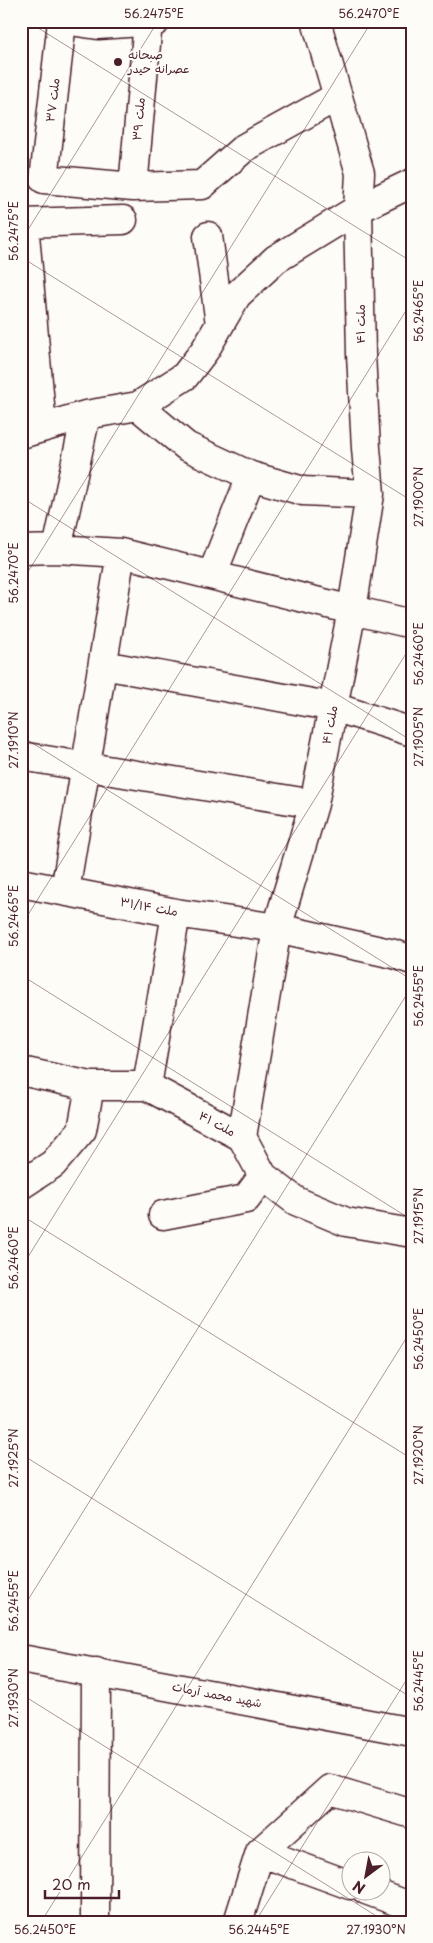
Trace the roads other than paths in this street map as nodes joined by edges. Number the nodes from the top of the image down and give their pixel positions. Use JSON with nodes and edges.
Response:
{"nodes":[{"id":1,"x":62,"y":21,"type":"edge"},
{"id":2,"x":70,"y":21,"type":"edge"},
{"id":3,"x":156,"y":21,"type":"edge"},
{"id":4,"x":316,"y":21,"type":"edge"},
{"id":5,"x":148,"y":22,"type":"edge"},
{"id":6,"x":338,"y":96,"type":"junction"},
{"id":7,"x":412,"y":184,"type":"edge"},
{"id":8,"x":133,"y":187,"type":"junction"},
{"id":9,"x":358,"y":209,"type":"junction"},
{"id":10,"x":123,"y":220,"type":"dead end"},
{"id":11,"x":22,"y":223,"type":"edge"},
{"id":12,"x":208,"y":236,"type":"dead end"},
{"id":13,"x":220,"y":324,"type":"junction"},
{"id":14,"x":138,"y":406,"type":"junction"},
{"id":15,"x":86,"y":415,"type":"junction"},
{"id":16,"x":32,"y":431,"type":"edge"},
{"id":17,"x":251,"y":476,"type":"junction"},
{"id":18,"x":370,"y":494,"type":"junction"},
{"id":19,"x":57,"y":549,"type":"junction"},
{"id":20,"x":21,"y":550,"type":"edge"},
{"id":21,"x":121,"y":552,"type":"junction"},
{"id":22,"x":212,"y":575,"type":"junction"},
{"id":23,"x":352,"y":610,"type":"junction"},
{"id":24,"x":412,"y":624,"type":"edge"},
{"id":25,"x":103,"y":665,"type":"junction"},
{"id":26,"x":334,"y":707,"type":"junction"},
{"id":27,"x":412,"y":732,"type":"edge"},
{"id":28,"x":21,"y":756,"type":"edge"},
{"id":29,"x":85,"y":766,"type":"junction"},
{"id":30,"x":314,"y":804,"type":"junction"},
{"id":31,"x":21,"y":883,"type":"edge"},
{"id":32,"x":65,"y":892,"type":"junction"},
{"id":33,"x":176,"y":912,"type":"junction"},
{"id":34,"x":277,"y":928,"type":"junction"},
{"id":35,"x":412,"y":960,"type":"edge"},
{"id":36,"x":21,"y":1071,"type":"edge"},
{"id":37,"x":90,"y":1086,"type":"junction"},
{"id":38,"x":146,"y":1086,"type":"junction"},
{"id":39,"x":242,"y":1137,"type":"junction"},
{"id":40,"x":263,"y":1176,"type":"junction"},
{"id":41,"x":21,"y":1185,"type":"edge"},
{"id":42,"x":163,"y":1215,"type":"dead end"},
{"id":43,"x":412,"y":1233,"type":"edge"},
{"id":44,"x":21,"y":1659,"type":"edge"},
{"id":45,"x":96,"y":1672,"type":"junction"},
{"id":46,"x":412,"y":1732,"type":"edge"},
{"id":47,"x":412,"y":1814,"type":"edge"},
{"id":48,"x":260,"y":1852,"type":"junction"},
{"id":49,"x":340,"y":1881,"type":"edge"},
{"id":50,"x":390,"y":1899,"type":"edge"},
{"id":51,"x":412,"y":1907,"type":"edge"},
{"id":52,"x":95,"y":1922,"type":"edge"},
{"id":53,"x":238,"y":1922,"type":"edge"}],
"edges":[{"from":1,"to":8,"type":"street","name":"ملت ۳۷"},
{"from":2,"to":5,"type":"street"},
{"from":3,"to":5,"type":"street"},
{"from":4,"to":6,"type":"street","name":"ملت ۴۱"},
{"from":5,"to":8,"type":"street","name":"ملت ۳۹"},
{"from":6,"to":8,"type":"street"},
{"from":6,"to":9,"type":"street","name":"ملت ۴۱"},
{"from":7,"to":9,"type":"street"},
{"from":9,"to":13,"type":"street"},
{"from":9,"to":18,"type":"street","name":"ملت ۴۱"},
{"from":10,"to":11,"type":"street"},
{"from":11,"to":16,"type":"street"},
{"from":12,"to":13,"type":"street"},
{"from":13,"to":14,"type":"street"},
{"from":14,"to":15,"type":"street"},
{"from":14,"to":17,"type":"street"},
{"from":15,"to":16,"type":"street"},
{"from":15,"to":19,"type":"street"},
{"from":17,"to":18,"type":"street"},
{"from":17,"to":22,"type":"street"},
{"from":18,"to":23,"type":"street","name":"ملت ۴۱"},
{"from":19,"to":20,"type":"street"},
{"from":19,"to":21,"type":"street"},
{"from":21,"to":22,"type":"street"},
{"from":21,"to":25,"type":"street"},
{"from":22,"to":23,"type":"street"},
{"from":23,"to":24,"type":"street"},
{"from":23,"to":26,"type":"street","name":"ملت ۴۱"},
{"from":25,"to":26,"type":"street"},
{"from":25,"to":29,"type":"street"},
{"from":26,"to":27,"type":"street"},
{"from":26,"to":30,"type":"street","name":"ملت ۴۱"},
{"from":28,"to":29,"type":"street"},
{"from":29,"to":30,"type":"street"},
{"from":29,"to":32,"type":"street"},
{"from":30,"to":34,"type":"street","name":"ملت ۴۱"},
{"from":31,"to":32,"type":"street","name":"ملت ۳۱/۱۴"},
{"from":32,"to":33,"type":"street","name":"ملت ۳۱/۱۴"},
{"from":33,"to":34,"type":"street","name":"ملت ۳۱/۱۴"},
{"from":33,"to":38,"type":"street"},
{"from":34,"to":35,"type":"street","name":"ملت ۳۱/۱۴"},
{"from":34,"to":39,"type":"street","name":"ملت ۴۱"},
{"from":36,"to":37,"type":"street","name":"ملت ۴۱"},
{"from":37,"to":38,"type":"street","name":"ملت ۴۱"},
{"from":37,"to":41,"type":"street"},
{"from":38,"to":39,"type":"street","name":"ملت ۴۱"},
{"from":39,"to":40,"type":"street"},
{"from":40,"to":42,"type":"street"},
{"from":40,"to":43,"type":"street"},
{"from":44,"to":45,"type":"street","name":"شهید محمد آرمات"},
{"from":45,"to":46,"type":"street","name":"شهید محمد آرمات"},
{"from":45,"to":52,"type":"street"},
{"from":47,"to":48,"type":"street"},
{"from":48,"to":49,"type":"street"},
{"from":48,"to":53,"type":"street"},
{"from":50,"to":51,"type":"street"}]}
